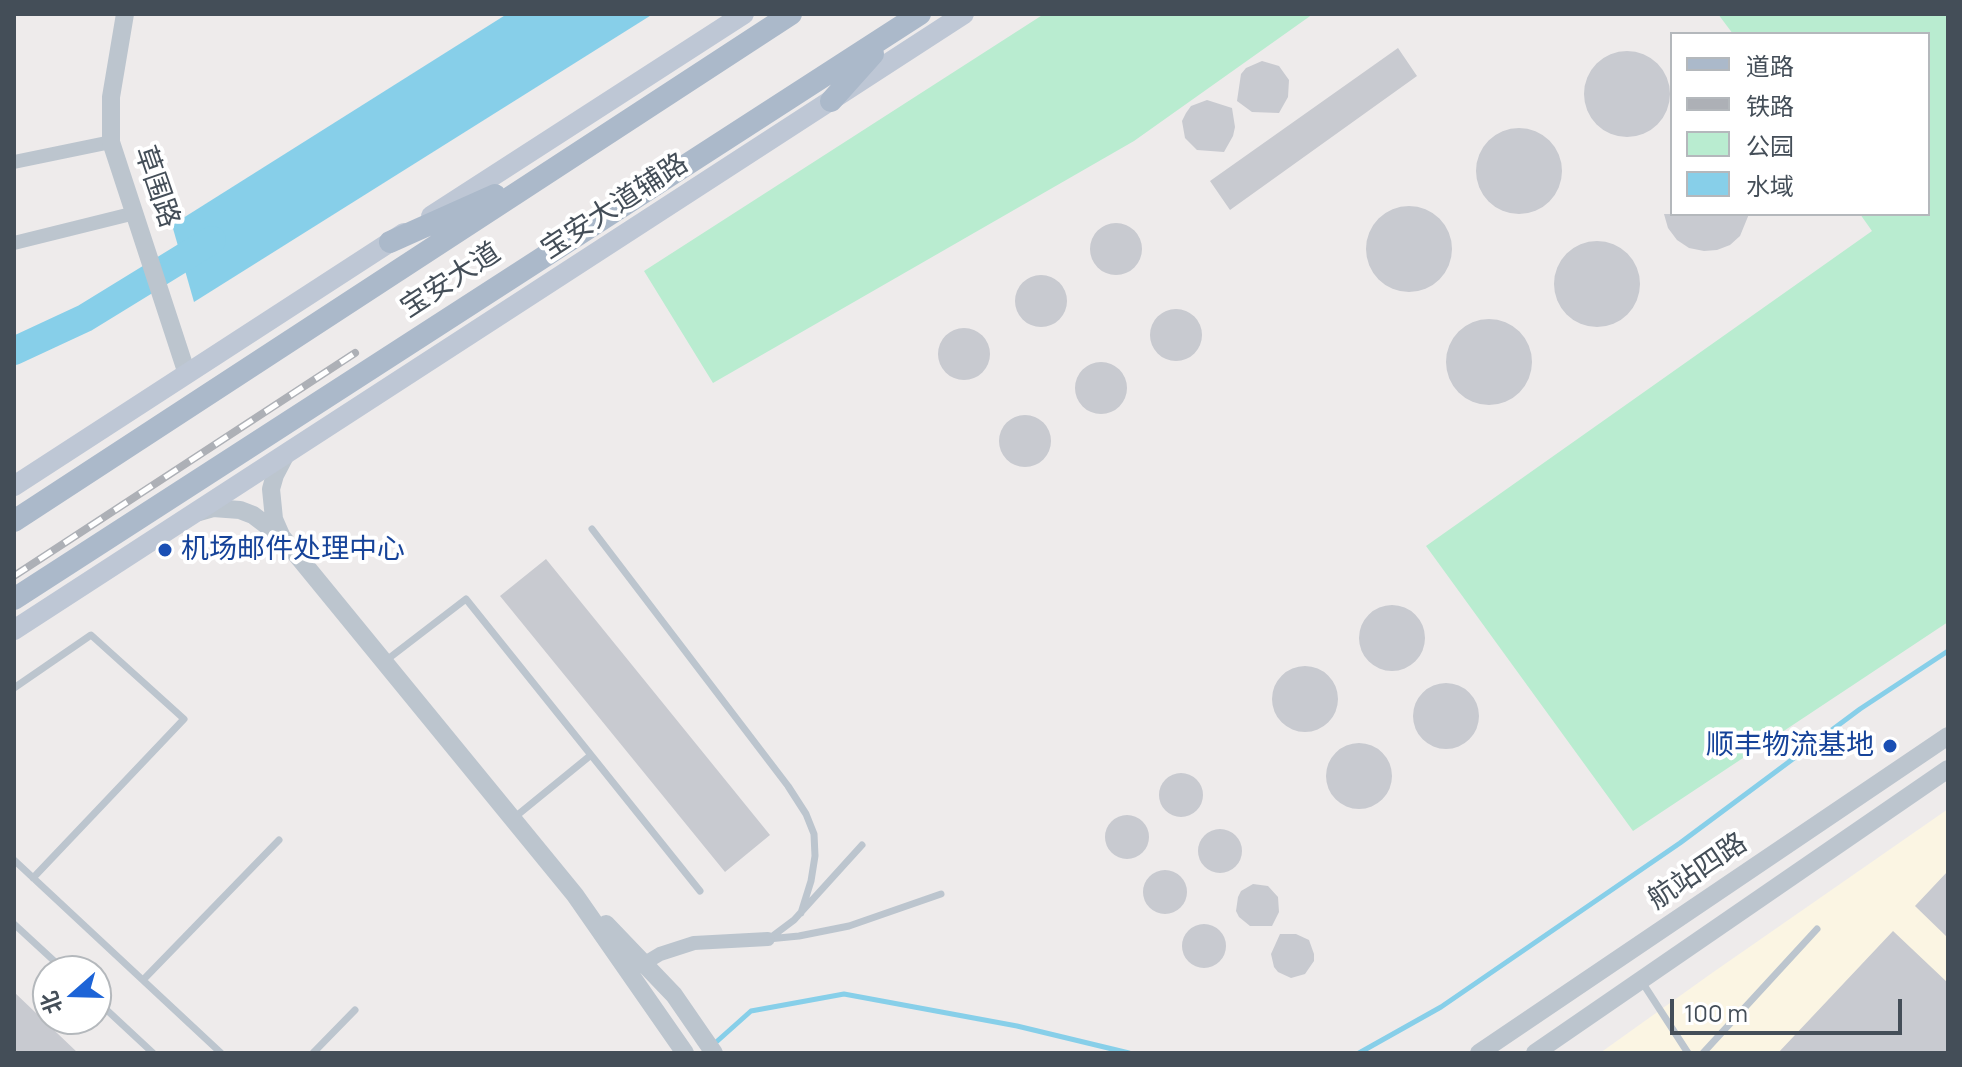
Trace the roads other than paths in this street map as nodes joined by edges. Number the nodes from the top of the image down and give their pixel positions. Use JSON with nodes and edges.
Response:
{"nodes":[{"id":1,"x":125,"y":14,"type":"edge"},
{"id":2,"x":744,"y":14,"type":"edge"},
{"id":3,"x":791,"y":14,"type":"edge"},
{"id":4,"x":920,"y":14,"type":"edge"},
{"id":5,"x":964,"y":14,"type":"edge"},
{"id":6,"x":894,"y":31,"type":"junction"},
{"id":7,"x":831,"y":101,"type":"junction"},
{"id":8,"x":111,"y":142,"type":"junction"},
{"id":9,"x":14,"y":162,"type":"edge"},
{"id":10,"x":561,"y":164,"type":"junction"},
{"id":11,"x":135,"y":213,"type":"junction"},
{"id":12,"x":390,"y":242,"type":"junction"},
{"id":13,"x":14,"y":243,"type":"edge"},
{"id":14,"x":187,"y":374,"type":"junction"},
{"id":15,"x":286,"y":453,"type":"junction"},
{"id":16,"x":14,"y":486,"type":"edge"},
{"id":17,"x":192,"y":514,"type":"junction"},
{"id":18,"x":14,"y":521,"type":"edge"},
{"id":19,"x":592,"y":529,"type":"dead end"},
{"id":20,"x":282,"y":537,"type":"junction"},
{"id":21,"x":14,"y":599,"type":"edge"},
{"id":22,"x":14,"y":630,"type":"edge"},
{"id":23,"x":384,"y":662,"type":"junction"},
{"id":24,"x":14,"y":688,"type":"edge"},
{"id":25,"x":1948,"y":736,"type":"edge"},
{"id":26,"x":591,"y":755,"type":"junction"},
{"id":27,"x":1948,"y":769,"type":"edge"},
{"id":28,"x":513,"y":819,"type":"junction"},
{"id":29,"x":279,"y":840,"type":"dead end"},
{"id":30,"x":862,"y":845,"type":"dead end"},
{"id":31,"x":14,"y":860,"type":"edge"},
{"id":32,"x":33,"y":878,"type":"junction"},
{"id":33,"x":700,"y":891,"type":"dead end"},
{"id":34,"x":941,"y":894,"type":"dead end"},
{"id":35,"x":575,"y":895,"type":"junction"},
{"id":36,"x":801,"y":913,"type":"junction"},
{"id":37,"x":14,"y":924,"type":"edge"},
{"id":38,"x":1817,"y":929,"type":"dead end"},
{"id":39,"x":768,"y":939,"type":"junction"},
{"id":40,"x":48,"y":955,"type":"edge"},
{"id":41,"x":645,"y":963,"type":"junction"},
{"id":42,"x":143,"y":980,"type":"junction"},
{"id":43,"x":1641,"y":980,"type":"junction"},
{"id":44,"x":355,"y":1010,"type":"dead end"},
{"id":45,"x":112,"y":1015,"type":"edge"},
{"id":46,"x":153,"y":1053,"type":"edge"},
{"id":47,"x":221,"y":1053,"type":"edge"},
{"id":48,"x":313,"y":1053,"type":"edge"},
{"id":49,"x":685,"y":1053,"type":"edge"},
{"id":50,"x":714,"y":1053,"type":"edge"},
{"id":51,"x":1479,"y":1053,"type":"edge"},
{"id":52,"x":1535,"y":1053,"type":"edge"},
{"id":53,"x":1688,"y":1053,"type":"edge"},
{"id":54,"x":1703,"y":1053,"type":"edge"}],
"edges":[{"from":1,"to":8,"type":"street","name":"草围路"},
{"from":2,"to":12,"type":"main road"},
{"from":3,"to":10,"type":"main road","name":"宝安大道"},
{"from":4,"to":6,"type":"main road","name":"宝安大道"},
{"from":5,"to":7,"type":"main road","name":"宝安大道辅路"},
{"from":6,"to":7,"type":"main road"},
{"from":6,"to":21,"type":"main road","name":"宝安大道"},
{"from":7,"to":15,"type":"main road","name":"宝安大道辅路"},
{"from":8,"to":9,"type":"street"},
{"from":8,"to":11,"type":"street","name":"草围路"},
{"from":10,"to":12,"type":"main road"},
{"from":10,"to":18,"type":"main road","name":"宝安大道"},
{"from":11,"to":13,"type":"street"},
{"from":11,"to":14,"type":"street","name":"草围路"},
{"from":12,"to":14,"type":"main road"},
{"from":14,"to":16,"type":"main road"},
{"from":15,"to":17,"type":"main road","name":"宝安大道辅路"},
{"from":15,"to":20,"type":"street"},
{"from":17,"to":20,"type":"street"},
{"from":17,"to":22,"type":"main road","name":"宝安大道辅路"},
{"from":19,"to":36,"type":"lane"},
{"from":20,"to":23,"type":"street"},
{"from":23,"to":26,"type":"lane"},
{"from":23,"to":28,"type":"street"},
{"from":24,"to":32,"type":"lane"},
{"from":25,"to":51,"type":"street","name":"航站四路"},
{"from":26,"to":28,"type":"lane"},
{"from":26,"to":33,"type":"lane"},
{"from":27,"to":43,"type":"street","name":"航站四路"},
{"from":28,"to":35,"type":"street"},
{"from":29,"to":42,"type":"lane"},
{"from":30,"to":36,"type":"lane"},
{"from":31,"to":32,"type":"lane"},
{"from":32,"to":42,"type":"lane"},
{"from":34,"to":39,"type":"lane"},
{"from":35,"to":41,"type":"street"},
{"from":35,"to":49,"type":"street"},
{"from":36,"to":39,"type":"lane"},
{"from":37,"to":40,"type":"lane"},
{"from":38,"to":54,"type":"lane"},
{"from":39,"to":41,"type":"street"},
{"from":41,"to":50,"type":"street"},
{"from":42,"to":47,"type":"lane"},
{"from":43,"to":52,"type":"street","name":"航站四路"},
{"from":43,"to":53,"type":"lane"},
{"from":44,"to":48,"type":"lane"},
{"from":45,"to":46,"type":"lane"}]}
